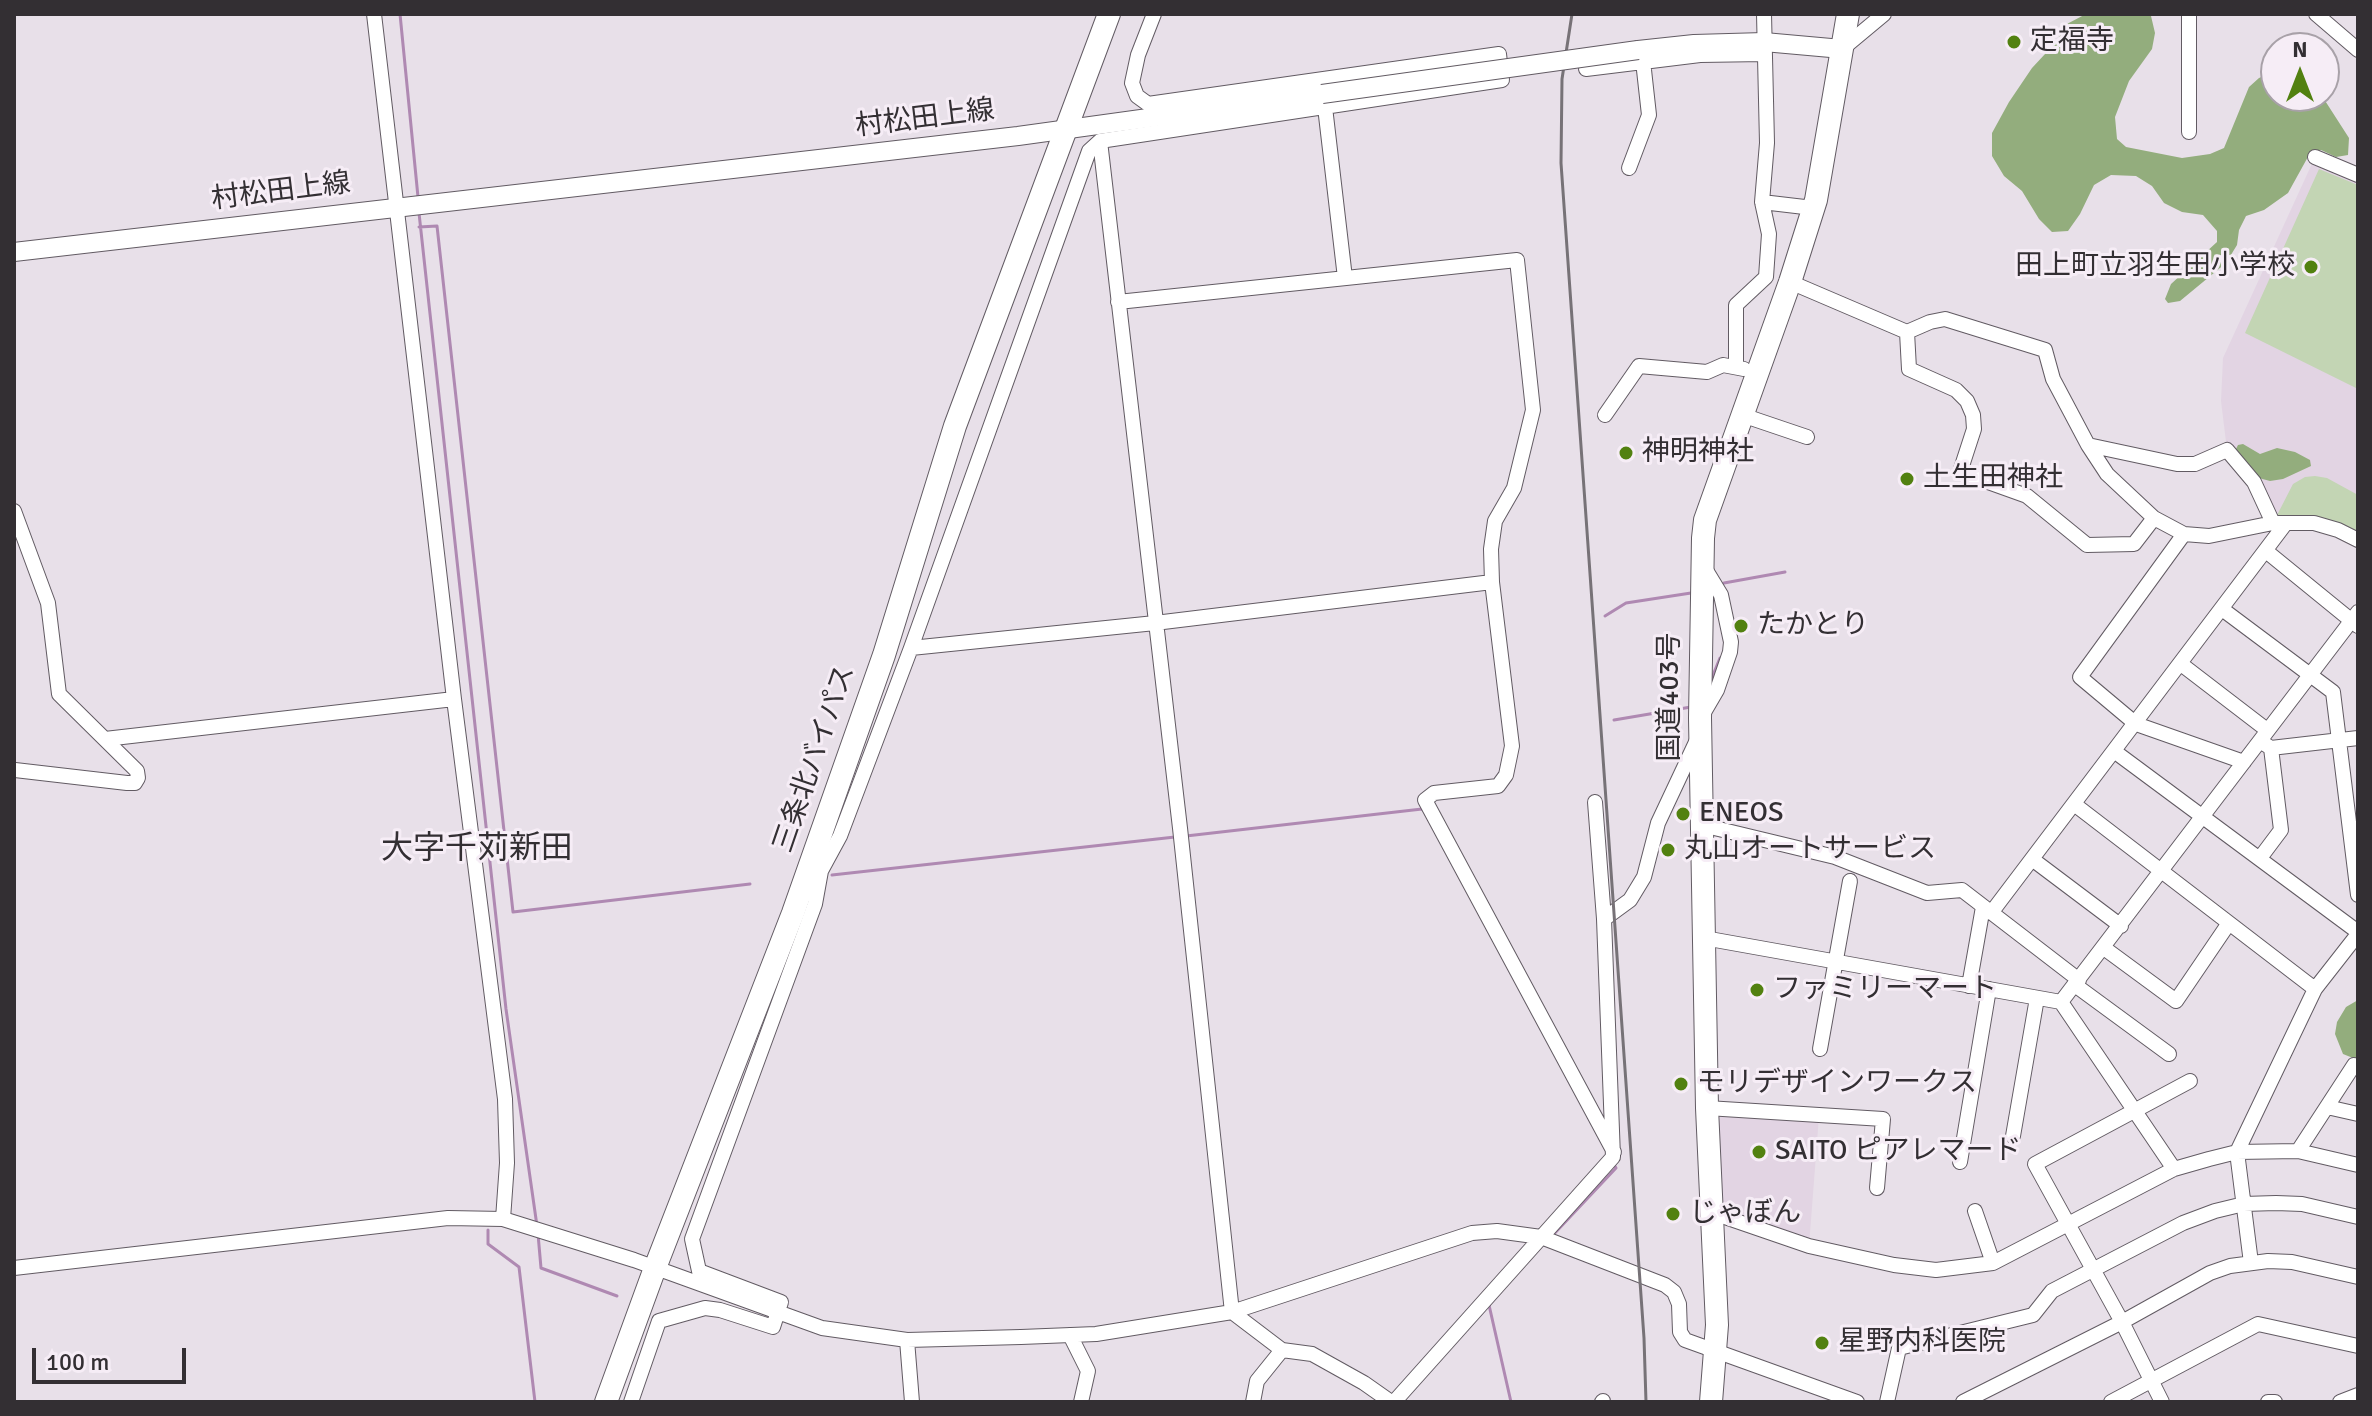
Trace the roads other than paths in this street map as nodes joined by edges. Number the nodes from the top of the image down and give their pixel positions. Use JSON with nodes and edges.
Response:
{"nodes":[{"id":1,"x":374,"y":14,"type":"edge"},
{"id":2,"x":1109,"y":14,"type":"edge"},
{"id":3,"x":1154,"y":14,"type":"edge"},
{"id":4,"x":1764,"y":14,"type":"edge"},
{"id":5,"x":1848,"y":14,"type":"edge"},
{"id":6,"x":1884,"y":14,"type":"edge"},
{"id":7,"x":2189,"y":14,"type":"edge"},
{"id":8,"x":2316,"y":14,"type":"edge"},
{"id":9,"x":1764,"y":48,"type":"junction"},
{"id":10,"x":1842,"y":49,"type":"junction"},
{"id":11,"x":2358,"y":50,"type":"edge"},
{"id":12,"x":1641,"y":55,"type":"junction"},
{"id":13,"x":1586,"y":69,"type":"dead end"},
{"id":14,"x":1323,"y":100,"type":"junction"},
{"id":15,"x":1064,"y":130,"type":"junction"},
{"id":16,"x":2189,"y":132,"type":"dead end"},
{"id":17,"x":1100,"y":141,"type":"junction"},
{"id":18,"x":2315,"y":157,"type":"dead end"},
{"id":19,"x":1629,"y":168,"type":"dead end"},
{"id":20,"x":2358,"y":175,"type":"edge"},
{"id":21,"x":1762,"y":202,"type":"junction"},
{"id":22,"x":412,"y":204,"type":"junction"},
{"id":23,"x":1813,"y":208,"type":"junction"},
{"id":24,"x":14,"y":252,"type":"edge"},
{"id":25,"x":1345,"y":278,"type":"junction"},
{"id":26,"x":1790,"y":282,"type":"junction"},
{"id":27,"x":1118,"y":302,"type":"junction"},
{"id":28,"x":1907,"y":332,"type":"junction"},
{"id":29,"x":1746,"y":369,"type":"junction"},
{"id":30,"x":1605,"y":415,"type":"dead end"},
{"id":31,"x":1742,"y":415,"type":"junction"},
{"id":32,"x":1807,"y":437,"type":"dead end"},
{"id":33,"x":2088,"y":445,"type":"junction"},
{"id":34,"x":14,"y":511,"type":"edge"},
{"id":35,"x":2154,"y":518,"type":"junction"},
{"id":36,"x":2280,"y":523,"type":"junction"},
{"id":37,"x":2184,"y":534,"type":"junction"},
{"id":38,"x":2358,"y":540,"type":"edge"},
{"id":39,"x":2266,"y":551,"type":"junction"},
{"id":40,"x":1492,"y":582,"type":"junction"},
{"id":41,"x":2222,"y":609,"type":"junction"},
{"id":42,"x":2356,"y":620,"type":"edge"},
{"id":43,"x":1155,"y":623,"type":"junction"},
{"id":44,"x":911,"y":648,"type":"junction"},
{"id":45,"x":2181,"y":664,"type":"junction"},
{"id":46,"x":2310,"y":674,"type":"junction"},
{"id":47,"x":454,"y":699,"type":"junction"},
{"id":48,"x":2136,"y":724,"type":"junction"},
{"id":49,"x":1701,"y":725,"type":"junction"},
{"id":50,"x":2358,"y":738,"type":"edge"},
{"id":51,"x":105,"y":739,"type":"junction"},
{"id":52,"x":2266,"y":740,"type":"junction"},
{"id":53,"x":2339,"y":740,"type":"junction"},
{"id":54,"x":2114,"y":751,"type":"junction"},
{"id":55,"x":2244,"y":762,"type":"junction"},
{"id":56,"x":15,"y":770,"type":"edge"},
{"id":57,"x":1595,"y":802,"type":"dead end"},
{"id":58,"x":2074,"y":804,"type":"junction"},
{"id":59,"x":2203,"y":817,"type":"junction"},
{"id":60,"x":1702,"y":825,"type":"junction"},
{"id":61,"x":2260,"y":858,"type":"junction"},
{"id":62,"x":2032,"y":859,"type":"junction"},
{"id":63,"x":2161,"y":871,"type":"junction"},
{"id":64,"x":1850,"y":881,"type":"dead end"},
{"id":65,"x":2358,"y":895,"type":"edge"},
{"id":66,"x":1987,"y":910,"type":"junction"},
{"id":67,"x":1604,"y":919,"type":"junction"},
{"id":68,"x":2229,"y":923,"type":"junction"},
{"id":69,"x":2121,"y":926,"type":"junction"},
{"id":70,"x":2358,"y":933,"type":"edge"},
{"id":71,"x":1704,"y":938,"type":"junction"},
{"id":72,"x":2104,"y":948,"type":"junction"},
{"id":73,"x":1835,"y":962,"type":"junction"},
{"id":74,"x":2077,"y":983,"type":"junction"},
{"id":75,"x":1969,"y":986,"type":"junction"},
{"id":76,"x":1989,"y":989,"type":"junction"},
{"id":77,"x":2315,"y":989,"type":"junction"},
{"id":78,"x":2037,"y":998,"type":"junction"},
{"id":79,"x":2061,"y":1002,"type":"junction"},
{"id":80,"x":1820,"y":1049,"type":"dead end"},
{"id":81,"x":2169,"y":1054,"type":"dead end"},
{"id":82,"x":2358,"y":1066,"type":"edge"},
{"id":83,"x":2190,"y":1081,"type":"dead end"},
{"id":84,"x":2327,"y":1107,"type":"junction"},
{"id":85,"x":1707,"y":1108,"type":"junction"},
{"id":86,"x":2134,"y":1111,"type":"junction"},
{"id":87,"x":2358,"y":1114,"type":"edge"},
{"id":88,"x":2013,"y":1136,"type":"dead end"},
{"id":89,"x":2298,"y":1151,"type":"junction"},
{"id":90,"x":1614,"y":1152,"type":"junction"},
{"id":91,"x":2237,"y":1152,"type":"junction"},
{"id":92,"x":1960,"y":1162,"type":"dead end"},
{"id":93,"x":2358,"y":1165,"type":"edge"},
{"id":94,"x":2174,"y":1169,"type":"junction"},
{"id":95,"x":1877,"y":1188,"type":"dead end"},
{"id":96,"x":2244,"y":1204,"type":"junction"},
{"id":97,"x":1975,"y":1211,"type":"dead end"},
{"id":98,"x":1710,"y":1212,"type":"junction"},
{"id":99,"x":2358,"y":1217,"type":"edge"},
{"id":100,"x":503,"y":1219,"type":"junction"},
{"id":101,"x":2068,"y":1225,"type":"junction"},
{"id":102,"x":1541,"y":1237,"type":"junction"},
{"id":103,"x":1993,"y":1263,"type":"junction"},
{"id":104,"x":2251,"y":1263,"type":"junction"},
{"id":105,"x":14,"y":1268,"type":"edge"},
{"id":106,"x":655,"y":1268,"type":"junction"},
{"id":107,"x":2093,"y":1269,"type":"junction"},
{"id":108,"x":2358,"y":1277,"type":"edge"},
{"id":109,"x":1232,"y":1312,"type":"junction"},
{"id":110,"x":778,"y":1313,"type":"junction"},
{"id":111,"x":2122,"y":1322,"type":"junction"},
{"id":112,"x":1070,"y":1335,"type":"junction"},
{"id":113,"x":907,"y":1340,"type":"junction"},
{"id":114,"x":2358,"y":1346,"type":"edge"},
{"id":115,"x":1282,"y":1350,"type":"junction"},
{"id":116,"x":1715,"y":1352,"type":"junction"},
{"id":117,"x":2151,"y":1382,"type":"junction"},
{"id":118,"x":2358,"y":1395,"type":"edge"},
{"id":119,"x":606,"y":1402,"type":"edge"},
{"id":120,"x":631,"y":1402,"type":"edge"},
{"id":121,"x":912,"y":1402,"type":"edge"},
{"id":122,"x":1081,"y":1402,"type":"edge"},
{"id":123,"x":1253,"y":1402,"type":"edge"},
{"id":124,"x":1392,"y":1402,"type":"edge"},
{"id":125,"x":1711,"y":1402,"type":"edge"},
{"id":126,"x":1857,"y":1402,"type":"edge"},
{"id":127,"x":1887,"y":1402,"type":"edge"},
{"id":128,"x":1963,"y":1402,"type":"edge"},
{"id":129,"x":2111,"y":1402,"type":"edge"},
{"id":130,"x":2162,"y":1402,"type":"edge"},
{"id":131,"x":2268,"y":1402,"type":"edge"},
{"id":132,"x":2275,"y":1402,"type":"edge"},
{"id":133,"x":2340,"y":1402,"type":"edge"}],
"edges":[{"from":1,"to":22,"type":"street"},
{"from":2,"to":15,"type":"highway","name":"三条北バイパス"},
{"from":3,"to":14,"type":"street"},
{"from":4,"to":9,"type":"street"},
{"from":5,"to":10,"type":"highway","name":"国道403号"},
{"from":6,"to":10,"type":"street"},
{"from":7,"to":16,"type":"street"},
{"from":8,"to":11,"type":"street"},
{"from":9,"to":10,"type":"main road","name":"村松田上線"},
{"from":9,"to":12,"type":"main road","name":"村松田上線"},
{"from":9,"to":21,"type":"street"},
{"from":10,"to":23,"type":"highway","name":"国道403号"},
{"from":12,"to":13,"type":"street"},
{"from":12,"to":14,"type":"main road","name":"村松田上線","bridge":true},
{"from":12,"to":19,"type":"street"},
{"from":14,"to":15,"type":"main road","name":"村松田上線"},
{"from":14,"to":17,"type":"street"},
{"from":14,"to":25,"type":"street"},
{"from":15,"to":22,"type":"main road","name":"村松田上線"},
{"from":15,"to":106,"type":"highway","name":"三条北バイパス"},
{"from":17,"to":27,"type":"street"},
{"from":17,"to":44,"type":"street"},
{"from":18,"to":20,"type":"street"},
{"from":21,"to":23,"type":"street"},
{"from":21,"to":29,"type":"street"},
{"from":22,"to":24,"type":"main road","name":"村松田上線"},
{"from":22,"to":47,"type":"street"},
{"from":23,"to":26,"type":"highway","name":"国道403号"},
{"from":25,"to":27,"type":"street"},
{"from":25,"to":40,"type":"street"},
{"from":26,"to":28,"type":"street"},
{"from":26,"to":29,"type":"highway","name":"国道403号"},
{"from":27,"to":43,"type":"street"},
{"from":28,"to":33,"type":"street"},
{"from":28,"to":35,"type":"street"},
{"from":29,"to":30,"type":"street"},
{"from":29,"to":31,"type":"highway","name":"国道403号"},
{"from":31,"to":32,"type":"street"},
{"from":31,"to":49,"type":"highway","name":"国道403号"},
{"from":33,"to":35,"type":"street"},
{"from":33,"to":36,"type":"street"},
{"from":34,"to":51,"type":"street"},
{"from":35,"to":37,"type":"street"},
{"from":36,"to":37,"type":"street"},
{"from":36,"to":38,"type":"street"},
{"from":36,"to":39,"type":"street"},
{"from":37,"to":48,"type":"street"},
{"from":39,"to":41,"type":"street"},
{"from":39,"to":42,"type":"street"},
{"from":40,"to":43,"type":"street"},
{"from":40,"to":90,"type":"street"},
{"from":41,"to":45,"type":"street"},
{"from":41,"to":46,"type":"street"},
{"from":42,"to":46,"type":"street"},
{"from":43,"to":44,"type":"street"},
{"from":43,"to":109,"type":"street"},
{"from":44,"to":110,"type":"street"},
{"from":45,"to":48,"type":"street"},
{"from":45,"to":52,"type":"street"},
{"from":46,"to":52,"type":"street"},
{"from":46,"to":53,"type":"street"},
{"from":47,"to":51,"type":"street"},
{"from":47,"to":100,"type":"street"},
{"from":48,"to":54,"type":"street"},
{"from":48,"to":55,"type":"street"},
{"from":49,"to":60,"type":"highway","name":"国道403号"},
{"from":49,"to":67,"type":"street"},
{"from":50,"to":53,"type":"street"},
{"from":51,"to":56,"type":"street"},
{"from":52,"to":53,"type":"street"},
{"from":52,"to":55,"type":"street"},
{"from":52,"to":61,"type":"street"},
{"from":53,"to":65,"type":"street"},
{"from":54,"to":58,"type":"street"},
{"from":54,"to":59,"type":"street"},
{"from":55,"to":59,"type":"street"},
{"from":57,"to":67,"type":"street"},
{"from":58,"to":62,"type":"street"},
{"from":58,"to":63,"type":"street"},
{"from":59,"to":61,"type":"street"},
{"from":59,"to":63,"type":"street"},
{"from":60,"to":66,"type":"street"},
{"from":60,"to":71,"type":"highway","name":"国道403号"},
{"from":61,"to":70,"type":"street"},
{"from":62,"to":66,"type":"street"},
{"from":62,"to":69,"type":"street"},
{"from":63,"to":68,"type":"street"},
{"from":63,"to":69,"type":"street"},
{"from":64,"to":73,"type":"street"},
{"from":66,"to":74,"type":"street"},
{"from":66,"to":75,"type":"street"},
{"from":67,"to":90,"type":"street"},
{"from":68,"to":72,"type":"street"},
{"from":68,"to":77,"type":"street"},
{"from":69,"to":72,"type":"street"},
{"from":70,"to":77,"type":"street"},
{"from":71,"to":73,"type":"street"},
{"from":71,"to":85,"type":"highway","name":"国道403号"},
{"from":72,"to":74,"type":"street"},
{"from":73,"to":75,"type":"street"},
{"from":73,"to":80,"type":"street"},
{"from":74,"to":79,"type":"street"},
{"from":74,"to":81,"type":"street"},
{"from":75,"to":76,"type":"street"},
{"from":76,"to":78,"type":"street"},
{"from":76,"to":92,"type":"street"},
{"from":77,"to":91,"type":"street"},
{"from":78,"to":79,"type":"street"},
{"from":78,"to":88,"type":"street"},
{"from":79,"to":86,"type":"street"},
{"from":82,"to":84,"type":"street"},
{"from":83,"to":86,"type":"street"},
{"from":84,"to":87,"type":"street"},
{"from":84,"to":89,"type":"street"},
{"from":85,"to":95,"type":"street"},
{"from":85,"to":98,"type":"highway","name":"国道403号"},
{"from":86,"to":94,"type":"street"},
{"from":86,"to":101,"type":"street"},
{"from":89,"to":91,"type":"street"},
{"from":89,"to":93,"type":"street"},
{"from":90,"to":102,"type":"street"},
{"from":91,"to":94,"type":"street"},
{"from":91,"to":96,"type":"street"},
{"from":94,"to":101,"type":"street"},
{"from":96,"to":99,"type":"street"},
{"from":96,"to":104,"type":"street"},
{"from":96,"to":107,"type":"street"},
{"from":97,"to":103,"type":"street"},
{"from":98,"to":103,"type":"street"},
{"from":98,"to":116,"type":"highway","name":"国道403号"},
{"from":100,"to":105,"type":"street"},
{"from":100,"to":106,"type":"street"},
{"from":101,"to":103,"type":"street"},
{"from":101,"to":107,"type":"street"},
{"from":102,"to":109,"type":"street"},
{"from":102,"to":116,"type":"street"},
{"from":102,"to":124,"type":"street"},
{"from":104,"to":108,"type":"street"},
{"from":104,"to":111,"type":"street"},
{"from":106,"to":110,"type":"street"},
{"from":106,"to":119,"type":"highway","name":"三条北バイパス"},
{"from":107,"to":111,"type":"street"},
{"from":107,"to":127,"type":"street"},
{"from":109,"to":112,"type":"street"},
{"from":109,"to":115,"type":"street"},
{"from":110,"to":113,"type":"street"},
{"from":110,"to":120,"type":"street"},
{"from":111,"to":117,"type":"street"},
{"from":111,"to":128,"type":"street"},
{"from":112,"to":113,"type":"street"},
{"from":112,"to":122,"type":"street"},
{"from":113,"to":121,"type":"street"},
{"from":114,"to":117,"type":"street"},
{"from":115,"to":123,"type":"street"},
{"from":115,"to":124,"type":"street"},
{"from":116,"to":125,"type":"highway","name":"国道403号"},
{"from":116,"to":126,"type":"street"},
{"from":117,"to":129,"type":"street"},
{"from":117,"to":130,"type":"street"},
{"from":118,"to":133,"type":"street"},
{"from":131,"to":132,"type":"street"}]}
